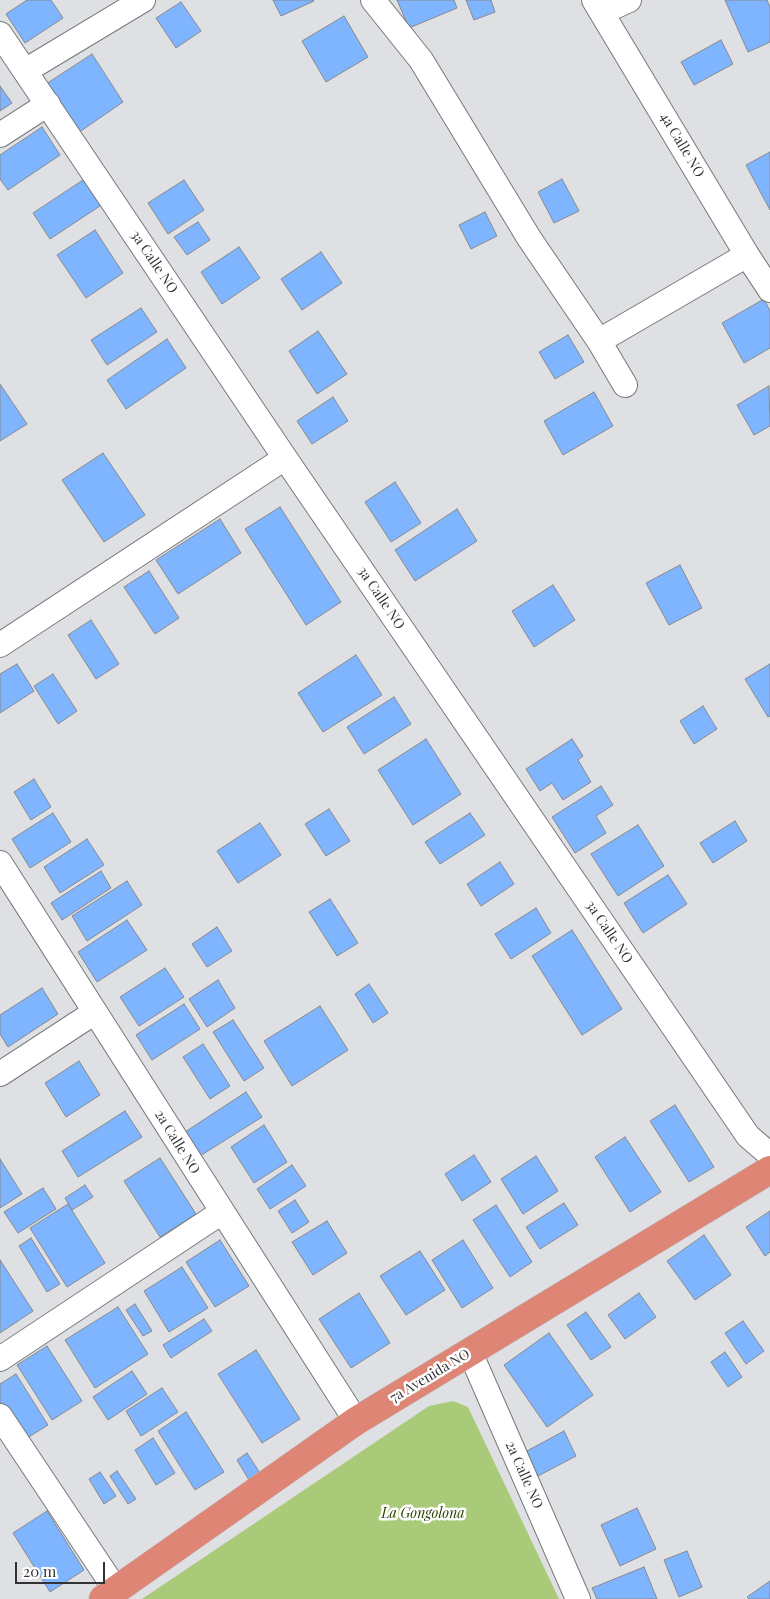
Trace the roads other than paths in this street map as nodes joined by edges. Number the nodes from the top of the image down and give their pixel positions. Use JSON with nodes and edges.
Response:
{"nodes":[{"id":1,"x":143,"y":0,"type":"edge"},
{"id":2,"x":373,"y":0,"type":"edge"},
{"id":3,"x":629,"y":0,"type":"edge"},
{"id":4,"x":598,"y":6,"type":"edge"},
{"id":5,"x":0,"y":34,"type":"edge"},
{"id":6,"x":25,"y":71,"type":"junction"},
{"id":7,"x":48,"y":104,"type":"junction"},
{"id":8,"x":0,"y":135,"type":"edge"},
{"id":9,"x":747,"y":255,"type":"junction"},
{"id":10,"x":770,"y":290,"type":"edge"},
{"id":11,"x":599,"y":341,"type":"junction"},
{"id":12,"x":625,"y":385,"type":"dead end"},
{"id":13,"x":285,"y":458,"type":"junction"},
{"id":14,"x":0,"y":645,"type":"edge"},
{"id":15,"x":0,"y":862,"type":"edge"},
{"id":16,"x":95,"y":1012,"type":"junction"},
{"id":17,"x":0,"y":1074,"type":"edge"},
{"id":18,"x":770,"y":1155,"type":"edge"},
{"id":19,"x":770,"y":1170,"type":"edge"},
{"id":20,"x":222,"y":1212,"type":"junction"},
{"id":21,"x":470,"y":1352,"type":"junction"},
{"id":22,"x":0,"y":1359,"type":"edge"},
{"id":23,"x":0,"y":1416,"type":"edge"},
{"id":24,"x":356,"y":1420,"type":"junction"},
{"id":25,"x":110,"y":1594,"type":"edge"},
{"id":26,"x":578,"y":1599,"type":"edge"}],
"edges":[{"from":1,"to":6,"type":"street"},
{"from":2,"to":11,"type":"street"},
{"from":3,"to":4,"type":"street"},
{"from":4,"to":9,"type":"street","name":"4a Calle NO"},
{"from":5,"to":6,"type":"street","name":"3a Calle NO"},
{"from":6,"to":7,"type":"street","name":"3a Calle NO"},
{"from":7,"to":8,"type":"street"},
{"from":7,"to":13,"type":"street","name":"3a Calle NO"},
{"from":9,"to":10,"type":"street","name":"4a Calle NO"},
{"from":9,"to":11,"type":"street"},
{"from":11,"to":12,"type":"street"},
{"from":13,"to":14,"type":"street"},
{"from":13,"to":18,"type":"street","name":"3a Calle NO"},
{"from":15,"to":16,"type":"street","name":"2a Calle NO"},
{"from":16,"to":17,"type":"street"},
{"from":16,"to":20,"type":"street","name":"2a Calle NO"},
{"from":19,"to":21,"type":"highway","name":"7a Avenida NO"},
{"from":20,"to":22,"type":"street"},
{"from":20,"to":24,"type":"street","name":"2a Calle NO"},
{"from":21,"to":24,"type":"highway","name":"7a Avenida NO"},
{"from":21,"to":26,"type":"street","name":"2a Calle NO"},
{"from":23,"to":25,"type":"street"},
{"from":24,"to":25,"type":"highway","name":"7a Avenida NO"}]}
